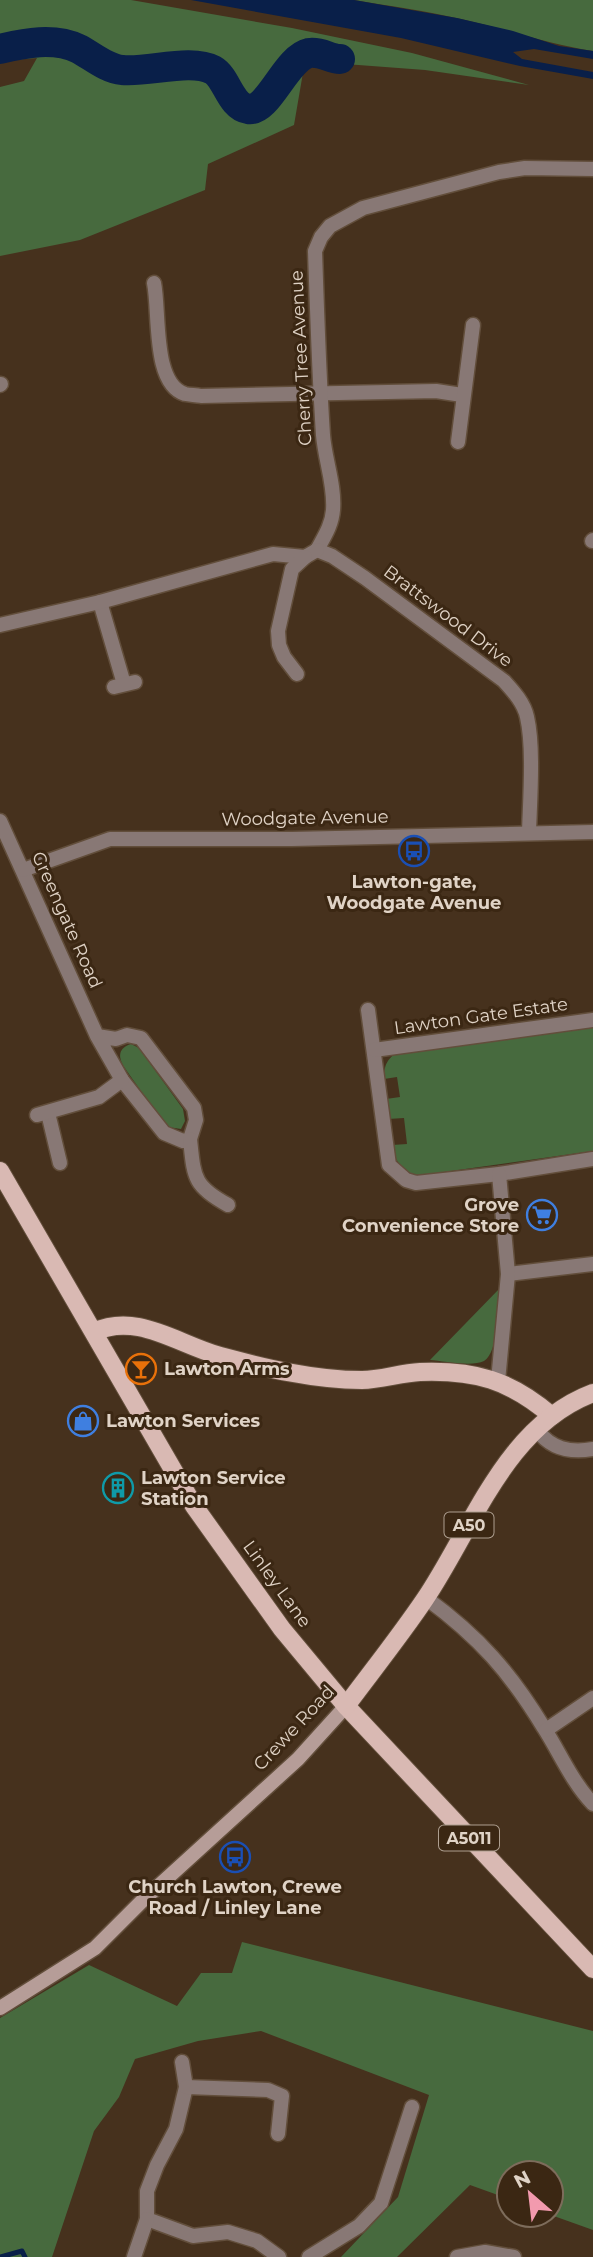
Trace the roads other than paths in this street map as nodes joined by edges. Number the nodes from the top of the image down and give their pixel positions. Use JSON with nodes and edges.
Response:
{"nodes":[{"id":1,"x":593,"y":169,"type":"edge"},
{"id":2,"x":154,"y":284,"type":"dead end"},
{"id":3,"x":472,"y":325,"type":"dead end"},
{"id":4,"x":321,"y":393,"type":"junction"},
{"id":5,"x":462,"y":395,"type":"junction"},
{"id":6,"x":458,"y":442,"type":"dead end"},
{"id":7,"x":311,"y":553,"type":"junction"},
{"id":8,"x":100,"y":602,"type":"junction"},
{"id":9,"x":0,"y":625,"type":"edge"},
{"id":10,"x":298,"y":674,"type":"dead end"},
{"id":11,"x":124,"y":684,"type":"dead end"},
{"id":12,"x":0,"y":821,"type":"edge"},
{"id":13,"x":529,"y":832,"type":"junction"},
{"id":14,"x":593,"y":832,"type":"edge"},
{"id":15,"x":23,"y":870,"type":"junction"},
{"id":16,"x":368,"y":1010,"type":"dead end"},
{"id":17,"x":593,"y":1020,"type":"edge"},
{"id":18,"x":97,"y":1036,"type":"junction"},
{"id":19,"x":374,"y":1050,"type":"junction"},
{"id":20,"x":122,"y":1080,"type":"junction"},
{"id":21,"x":190,"y":1139,"type":"junction"},
{"id":22,"x":593,"y":1159,"type":"edge"},
{"id":23,"x":60,"y":1163,"type":"dead end"},
{"id":24,"x":0,"y":1171,"type":"edge"},
{"id":25,"x":499,"y":1174,"type":"junction"},
{"id":26,"x":229,"y":1205,"type":"dead end"},
{"id":27,"x":593,"y":1264,"type":"edge"},
{"id":28,"x":508,"y":1274,"type":"junction"},
{"id":29,"x":94,"y":1332,"type":"junction"},
{"id":30,"x":498,"y":1381,"type":"junction"},
{"id":31,"x":593,"y":1393,"type":"edge"},
{"id":32,"x":552,"y":1416,"type":"junction"},
{"id":33,"x":537,"y":1430,"type":"junction"},
{"id":34,"x":593,"y":1449,"type":"edge"},
{"id":35,"x":426,"y":1598,"type":"junction"},
{"id":36,"x":593,"y":1698,"type":"edge"},
{"id":37,"x":346,"y":1706,"type":"junction"},
{"id":38,"x":546,"y":1730,"type":"junction"},
{"id":39,"x":593,"y":1804,"type":"edge"},
{"id":40,"x":593,"y":1969,"type":"edge"},
{"id":41,"x":0,"y":2008,"type":"edge"},
{"id":42,"x":182,"y":2062,"type":"dead end"},
{"id":43,"x":186,"y":2087,"type":"junction"},
{"id":44,"x":412,"y":2107,"type":"dead end"},
{"id":45,"x":278,"y":2134,"type":"dead end"},
{"id":46,"x":147,"y":2219,"type":"junction"},
{"id":47,"x":134,"y":2257,"type":"edge"},
{"id":48,"x":279,"y":2257,"type":"edge"},
{"id":49,"x":309,"y":2257,"type":"edge"},
{"id":50,"x":457,"y":2257,"type":"edge"},
{"id":51,"x":514,"y":2257,"type":"edge"}],
"edges":[{"from":1,"to":4,"type":"street","name":"Cherry Tree Avenue"},
{"from":2,"to":4,"type":"street"},
{"from":3,"to":5,"type":"street"},
{"from":4,"to":5,"type":"street"},
{"from":4,"to":7,"type":"street","name":"Cherry Tree Avenue"},
{"from":5,"to":6,"type":"street"},
{"from":7,"to":8,"type":"street","name":"Brattswood Drive"},
{"from":7,"to":10,"type":"street"},
{"from":7,"to":13,"type":"street","name":"Brattswood Drive"},
{"from":8,"to":9,"type":"street","name":"Brattswood Drive"},
{"from":8,"to":11,"type":"street"},
{"from":12,"to":15,"type":"street","name":"Greengate Road"},
{"from":13,"to":14,"type":"street","name":"Woodgate Avenue"},
{"from":13,"to":15,"type":"street","name":"Woodgate Avenue"},
{"from":15,"to":18,"type":"street","name":"Greengate Road"},
{"from":16,"to":19,"type":"street","name":"Lawton Gate Estate"},
{"from":17,"to":19,"type":"street","name":"Lawton Gate Estate"},
{"from":18,"to":20,"type":"street","name":"Greengate Road"},
{"from":18,"to":21,"type":"street"},
{"from":19,"to":25,"type":"street","name":"Lawton Gate Estate"},
{"from":20,"to":21,"type":"street","name":"Greengate Road"},
{"from":20,"to":23,"type":"street"},
{"from":21,"to":26,"type":"street"},
{"from":22,"to":25,"type":"street","name":"Lawton Gate Estate"},
{"from":24,"to":29,"type":"main road","name":"Linley Lane"},
{"from":25,"to":28,"type":"street"},
{"from":27,"to":28,"type":"street"},
{"from":28,"to":30,"type":"street"},
{"from":29,"to":30,"type":"main road"},
{"from":29,"to":37,"type":"main road","name":"Linley Lane"},
{"from":30,"to":32,"type":"main road"},
{"from":31,"to":32,"type":"main road","number":"A50"},
{"from":32,"to":33,"type":"main road","name":"Crewe Road","number":"A50"},
{"from":33,"to":34,"type":"street"},
{"from":33,"to":35,"type":"main road","name":"Crewe Road","number":"A50"},
{"from":35,"to":37,"type":"main road","name":"Crewe Road","number":"A50"},
{"from":35,"to":38,"type":"street"},
{"from":36,"to":38,"type":"street"},
{"from":37,"to":40,"type":"main road","name":"Linley Lane","number":"A5011"},
{"from":37,"to":41,"type":"main road","name":"Crewe Road"},
{"from":38,"to":39,"type":"street"},
{"from":42,"to":43,"type":"street"},
{"from":43,"to":45,"type":"street"},
{"from":43,"to":46,"type":"street"},
{"from":44,"to":49,"type":"street"},
{"from":46,"to":47,"type":"street"},
{"from":46,"to":48,"type":"street"},
{"from":50,"to":51,"type":"street"}]}
